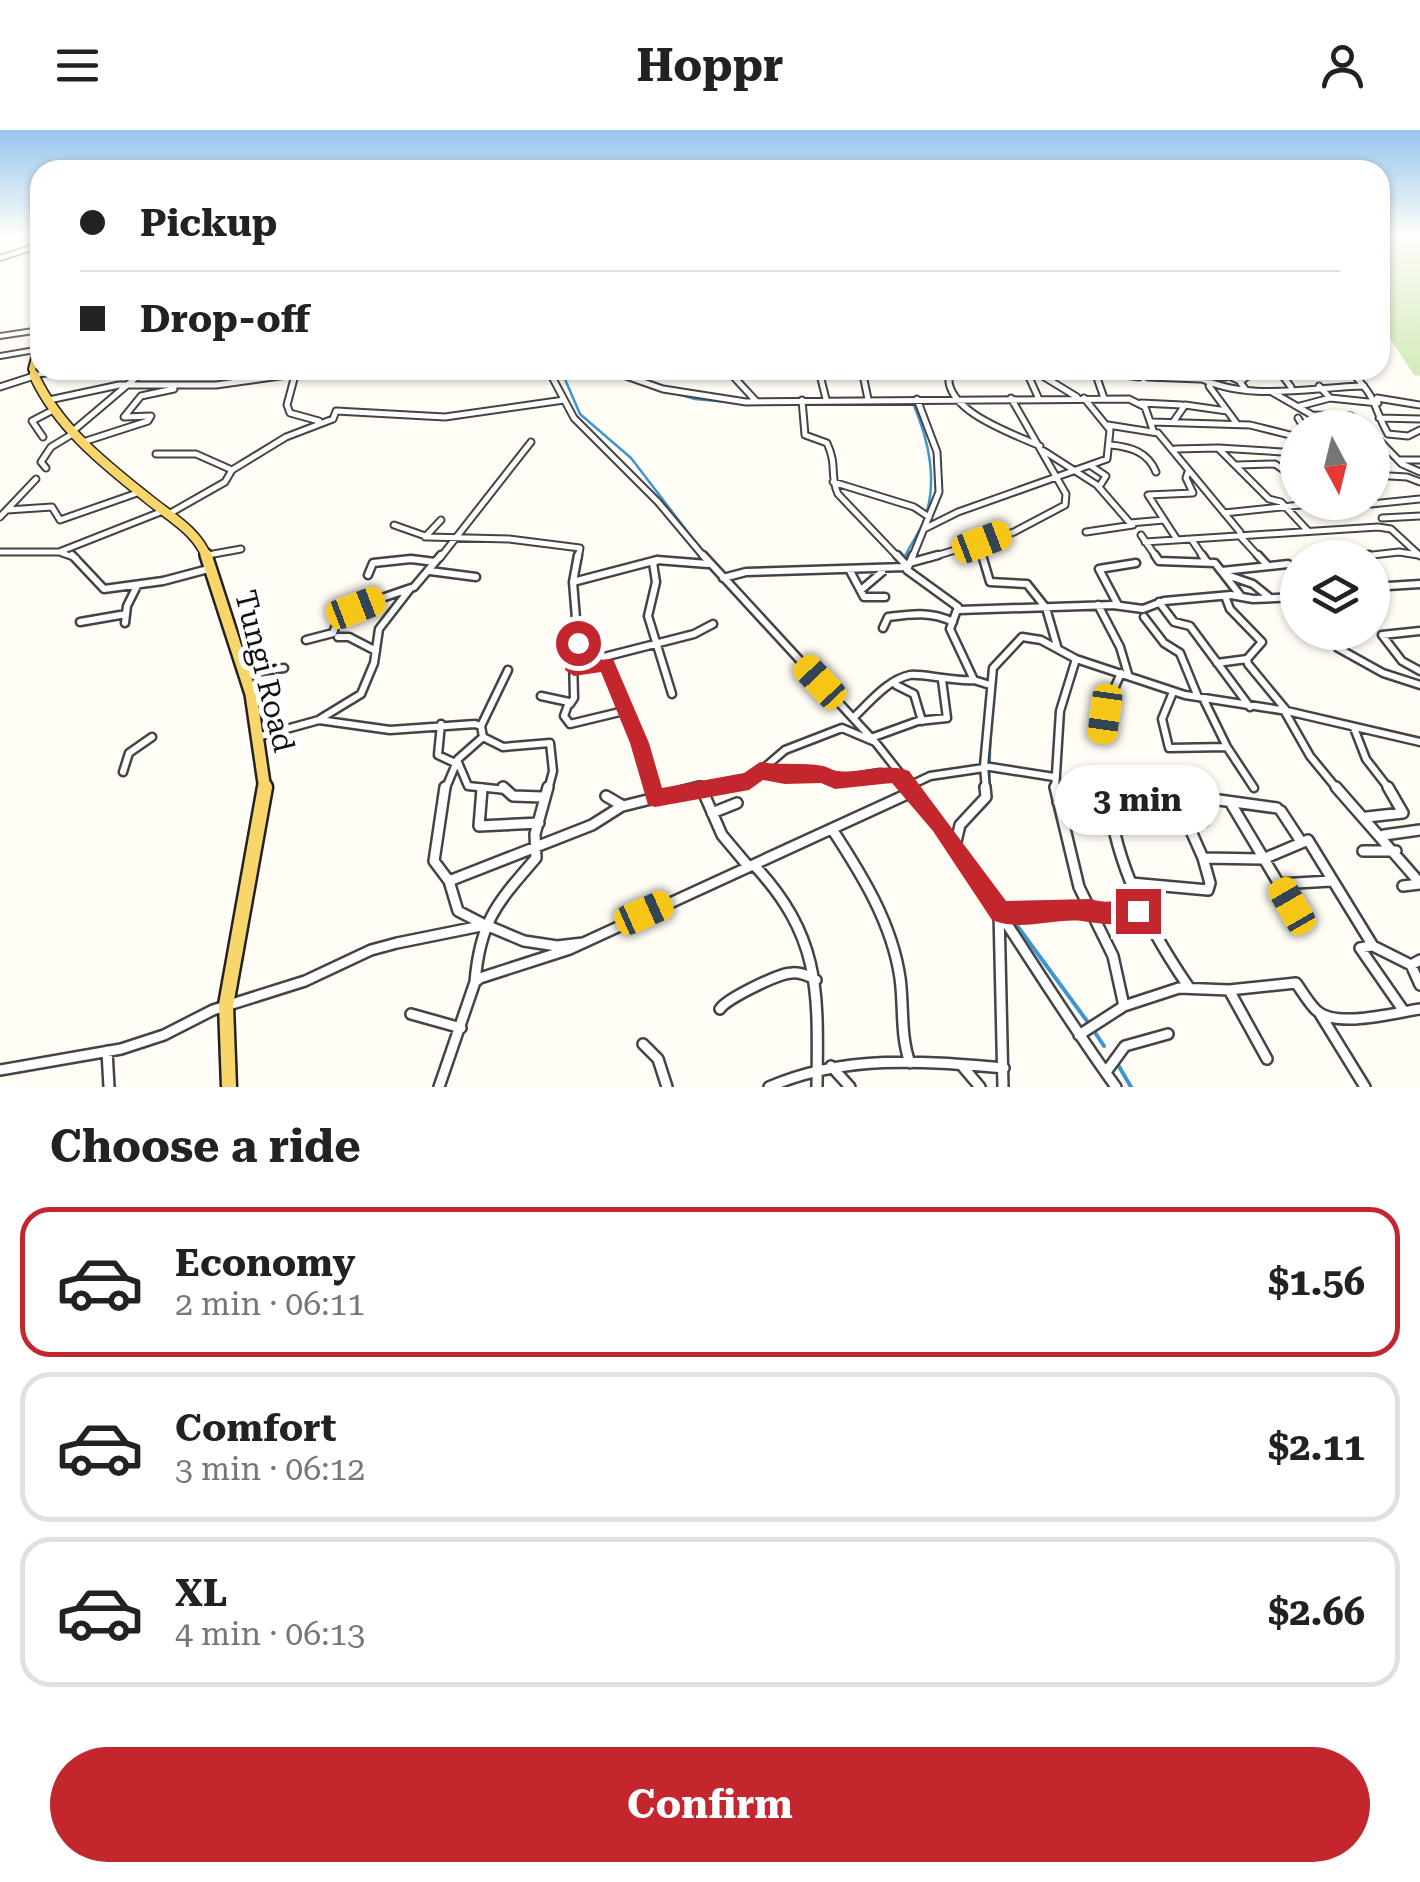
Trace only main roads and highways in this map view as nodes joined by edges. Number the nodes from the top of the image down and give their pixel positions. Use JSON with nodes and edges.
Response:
{"nodes":[{"id":1,"x":36,"y":380,"type":"edge"},
{"id":2,"x":228,"y":1087,"type":"edge"}],
"edges":[{"from":1,"to":2,"type":"main road","name":"Tungi Road"}]}
